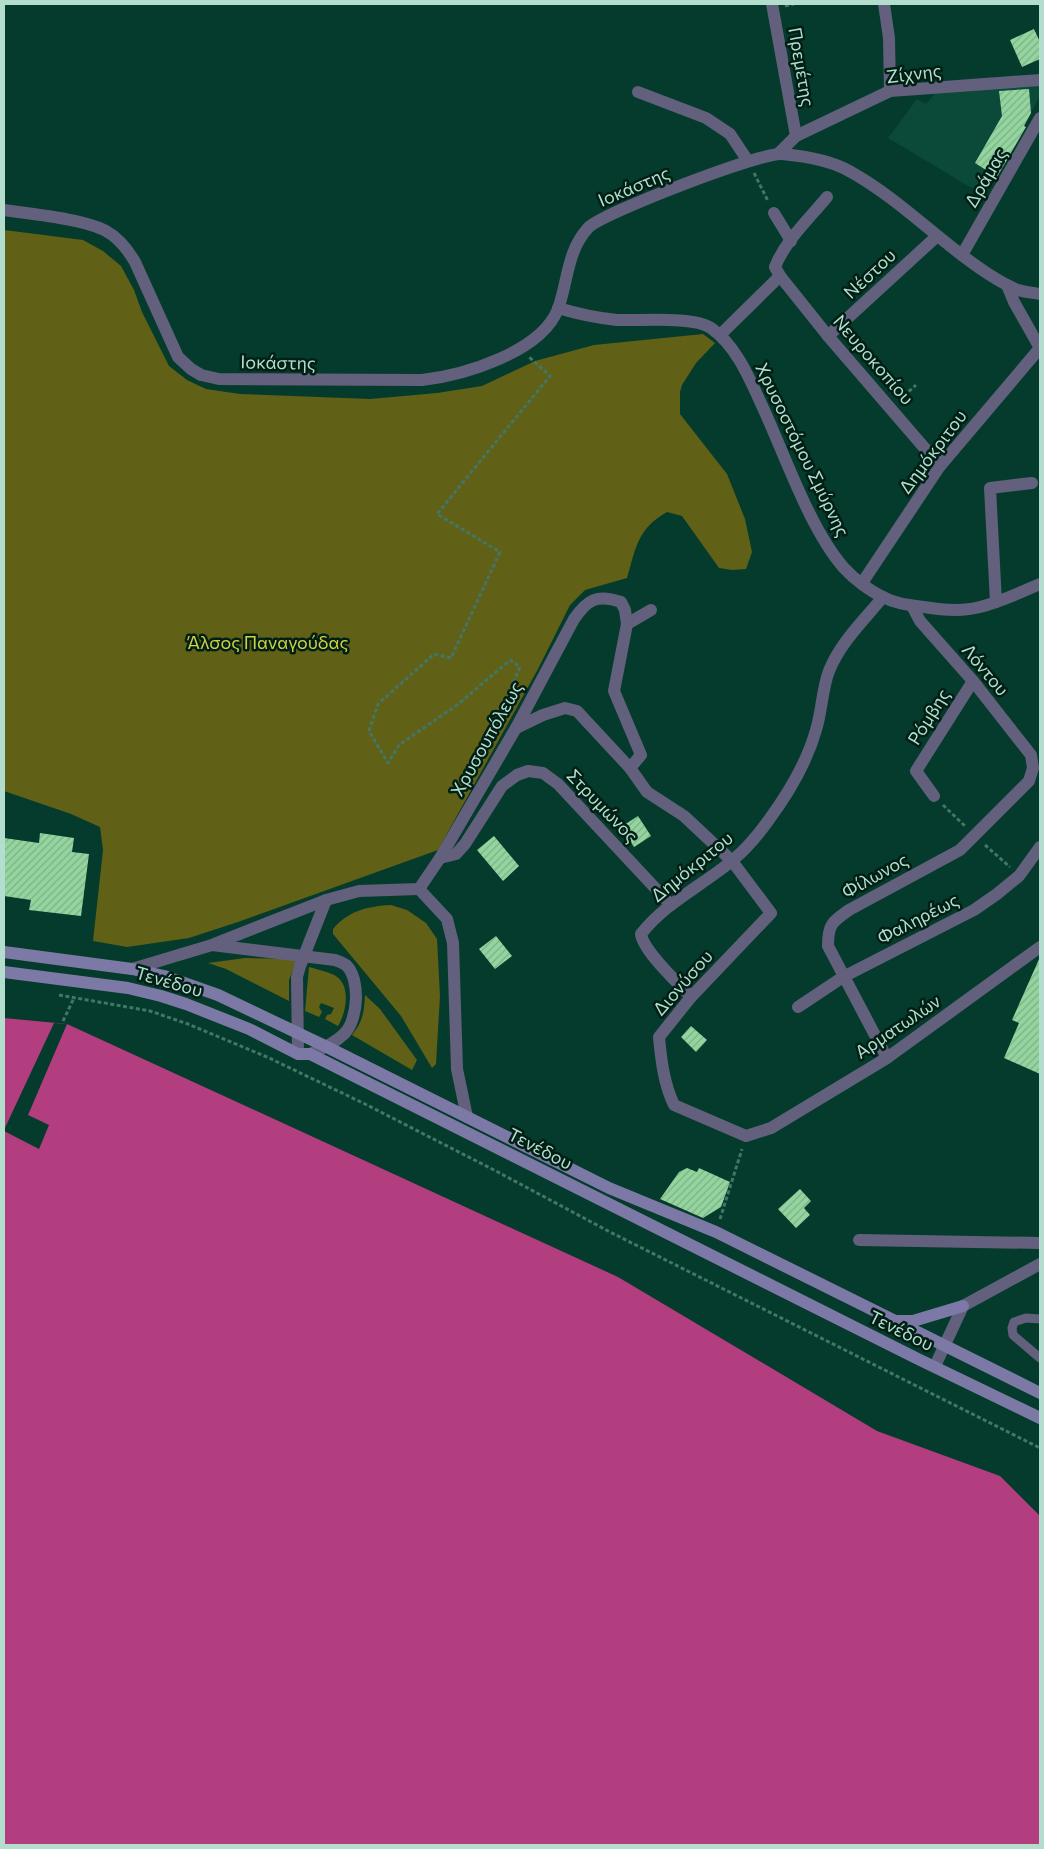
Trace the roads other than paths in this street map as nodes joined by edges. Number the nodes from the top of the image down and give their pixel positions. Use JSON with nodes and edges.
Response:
{"nodes":[{"id":1,"x":772,"y":4,"type":"edge"},
{"id":2,"x":884,"y":4,"type":"edge"},
{"id":3,"x":1040,"y":80,"type":"edge"},
{"id":4,"x":638,"y":92,"type":"dead end"},
{"id":5,"x":890,"y":92,"type":"junction"},
{"id":6,"x":1040,"y":118,"type":"edge"},
{"id":7,"x":796,"y":136,"type":"junction"},
{"id":8,"x":779,"y":153,"type":"junction"},
{"id":9,"x":748,"y":161,"type":"junction"},
{"id":10,"x":827,"y":197,"type":"dead end"},
{"id":11,"x":4,"y":210,"type":"edge"},
{"id":12,"x":774,"y":214,"type":"road end"},
{"id":13,"x":936,"y":236,"type":"junction"},
{"id":14,"x":791,"y":241,"type":"junction"},
{"id":15,"x":962,"y":255,"type":"junction"},
{"id":16,"x":780,"y":276,"type":"junction"},
{"id":17,"x":1006,"y":285,"type":"junction"},
{"id":18,"x":1040,"y":294,"type":"edge"},
{"id":19,"x":558,"y":308,"type":"junction"},
{"id":20,"x":720,"y":335,"type":"junction"},
{"id":21,"x":828,"y":336,"type":"junction"},
{"id":22,"x":1040,"y":348,"type":"edge"},
{"id":23,"x":940,"y":466,"type":"junction"},
{"id":24,"x":1032,"y":483,"type":"dead end"},
{"id":25,"x":862,"y":584,"type":"junction"},
{"id":26,"x":1040,"y":584,"type":"edge"},
{"id":27,"x":883,"y":597,"type":"junction"},
{"id":28,"x":996,"y":602,"type":"junction"},
{"id":29,"x":912,"y":606,"type":"junction"},
{"id":30,"x":652,"y":610,"type":"dead end"},
{"id":31,"x":627,"y":624,"type":"junction"},
{"id":32,"x":973,"y":681,"type":"junction"},
{"id":33,"x":516,"y":728,"type":"junction"},
{"id":34,"x":1031,"y":756,"type":"joint"},
{"id":35,"x":630,"y":768,"type":"junction"},
{"id":36,"x":934,"y":796,"type":"dead end"},
{"id":37,"x":1040,"y":847,"type":"edge"},
{"id":38,"x":440,"y":858,"type":"junction"},
{"id":39,"x":732,"y":860,"type":"junction"},
{"id":40,"x":419,"y":889,"type":"junction"},
{"id":41,"x":326,"y":900,"type":"junction"},
{"id":42,"x":671,"y":905,"type":"junction"},
{"id":43,"x":212,"y":945,"type":"junction"},
{"id":44,"x":1040,"y":948,"type":"edge"},
{"id":45,"x":4,"y":952,"type":"edge"},
{"id":46,"x":304,"y":956,"type":"junction"},
{"id":47,"x":132,"y":969,"type":"junction"},
{"id":48,"x":4,"y":972,"type":"edge"},
{"id":49,"x":843,"y":977,"type":"junction"},
{"id":50,"x":691,"y":997,"type":"junction"},
{"id":51,"x":798,"y":1007,"type":"dead end"},
{"id":52,"x":298,"y":1032,"type":"junction"},
{"id":53,"x":326,"y":1046,"type":"junction"},
{"id":54,"x":304,"y":1054,"type":"junction"},
{"id":55,"x":887,"y":1058,"type":"junction"},
{"id":56,"x":467,"y":1117,"type":"junction"},
{"id":57,"x":770,"y":1128,"type":"joint"},
{"id":58,"x":859,"y":1240,"type":"dead end"},
{"id":59,"x":1040,"y":1243,"type":"edge"},
{"id":60,"x":1040,"y":1264,"type":"edge"},
{"id":61,"x":963,"y":1306,"type":"junction"},
{"id":62,"x":1040,"y":1319,"type":"edge"},
{"id":63,"x":892,"y":1320,"type":"junction"},
{"id":64,"x":944,"y":1345,"type":"junction"},
{"id":65,"x":1040,"y":1358,"type":"edge"},
{"id":66,"x":935,"y":1366,"type":"junction"},
{"id":67,"x":1040,"y":1393,"type":"edge"},
{"id":68,"x":1040,"y":1418,"type":"edge"}],
"edges":[{"from":1,"to":7,"type":"street","name":"Πρεμέτης"},
{"from":2,"to":5,"type":"street"},
{"from":3,"to":5,"type":"street","name":"Ζίχνης"},
{"from":4,"to":9,"type":"street"},
{"from":5,"to":7,"type":"street","name":"Ζίχνης"},
{"from":6,"to":15,"type":"street","name":"Δράμας"},
{"from":7,"to":8,"type":"street","name":"Ζίχνης"},
{"from":8,"to":9,"type":"street","name":"Ιοκάστης"},
{"from":8,"to":13,"type":"street","name":"Ιοκάστης"},
{"from":9,"to":19,"type":"street","name":"Ιοκάστης"},
{"from":10,"to":14,"type":"street"},
{"from":11,"to":19,"type":"street","name":"Ιοκάστης"},
{"from":12,"to":14,"type":"street"},
{"from":13,"to":15,"type":"street","name":"Ιοκάστης"},
{"from":13,"to":21,"type":"street","name":"Νέστου"},
{"from":14,"to":16,"type":"street"},
{"from":15,"to":17,"type":"street","name":"Ιοκάστης"},
{"from":16,"to":20,"type":"street"},
{"from":16,"to":21,"type":"street","name":"Νευροκοπίου"},
{"from":17,"to":18,"type":"street","name":"Ιοκάστης"},
{"from":17,"to":22,"type":"street","name":"Δημόκριτου"},
{"from":19,"to":20,"type":"street","name":"Χρυσοστόμου Σμύρνης"},
{"from":20,"to":25,"type":"street","name":"Χρυσοστόμου Σμύρνης"},
{"from":21,"to":23,"type":"street","name":"Νευροκοπίου"},
{"from":22,"to":23,"type":"street","name":"Δημόκριτου"},
{"from":23,"to":25,"type":"street","name":"Δημόκριτου"},
{"from":24,"to":28,"type":"street"},
{"from":25,"to":27,"type":"street","name":"Χρυσοστόμου Σμύρνης"},
{"from":26,"to":28,"type":"street","name":"Χρυσοστόμου Σμύρνης"},
{"from":27,"to":29,"type":"street","name":"Χρυσοστόμου Σμύρνης"},
{"from":27,"to":39,"type":"street","name":"Δημόκριτου"},
{"from":28,"to":29,"type":"street","name":"Χρυσοστόμου Σμύρνης"},
{"from":29,"to":32,"type":"street","name":"Λόντου"},
{"from":30,"to":31,"type":"street"},
{"from":31,"to":33,"type":"street","name":"Χρυσουπόλεως"},
{"from":31,"to":35,"type":"street"},
{"from":32,"to":34,"type":"street","name":"Λόντου"},
{"from":32,"to":36,"type":"street","name":"Ρόμβης"},
{"from":33,"to":35,"type":"street"},
{"from":33,"to":38,"type":"street","name":"Χρυσουπόλεως"},
{"from":34,"to":49,"type":"street","name":"Φίλωνος"},
{"from":35,"to":39,"type":"street"},
{"from":37,"to":49,"type":"street","name":"Φαληρέως"},
{"from":38,"to":40,"type":"street","name":"Χρυσουπόλεως"},
{"from":38,"to":42,"type":"street","name":"Στρυμώνος"},
{"from":39,"to":42,"type":"street","name":"Δημόκριτου"},
{"from":39,"to":50,"type":"street","name":"Διονύσου"},
{"from":40,"to":41,"type":"street"},
{"from":40,"to":56,"type":"street"},
{"from":41,"to":43,"type":"street"},
{"from":41,"to":46,"type":"street"},
{"from":42,"to":50,"type":"street","name":"Δημόκριτου"},
{"from":43,"to":46,"type":"street"},
{"from":43,"to":47,"type":"street"},
{"from":44,"to":55,"type":"street","name":"Αρματωλών"},
{"from":45,"to":47,"type":"main road","name":"Τενέδου"},
{"from":46,"to":52,"type":"street"},
{"from":46,"to":53,"type":"street"},
{"from":47,"to":52,"type":"main road","name":"Τενέδου"},
{"from":48,"to":54,"type":"main road","name":"Τενέδου"},
{"from":49,"to":51,"type":"street","name":"Φαληρέως"},
{"from":49,"to":55,"type":"street","name":"Φίλωνος"},
{"from":50,"to":57,"type":"street","name":"Διονύσου"},
{"from":52,"to":53,"type":"main road","name":"Τενέδου"},
{"from":52,"to":54,"type":"street"},
{"from":53,"to":54,"type":"street"},
{"from":53,"to":56,"type":"main road","name":"Τενέδου"},
{"from":54,"to":66,"type":"main road","name":"Τενέδου"},
{"from":55,"to":57,"type":"street","name":"Αρματωλών"},
{"from":56,"to":63,"type":"main road","name":"Τενέδου"},
{"from":58,"to":59,"type":"street"},
{"from":60,"to":61,"type":"street"},
{"from":61,"to":63,"type":"main road"},
{"from":61,"to":64,"type":"street"},
{"from":62,"to":65,"type":"lane"},
{"from":63,"to":64,"type":"main road","name":"Τενέδου"},
{"from":64,"to":66,"type":"street"},
{"from":64,"to":67,"type":"main road","name":"Τενέδου"},
{"from":66,"to":68,"type":"main road","name":"Τενέδου"}]}
